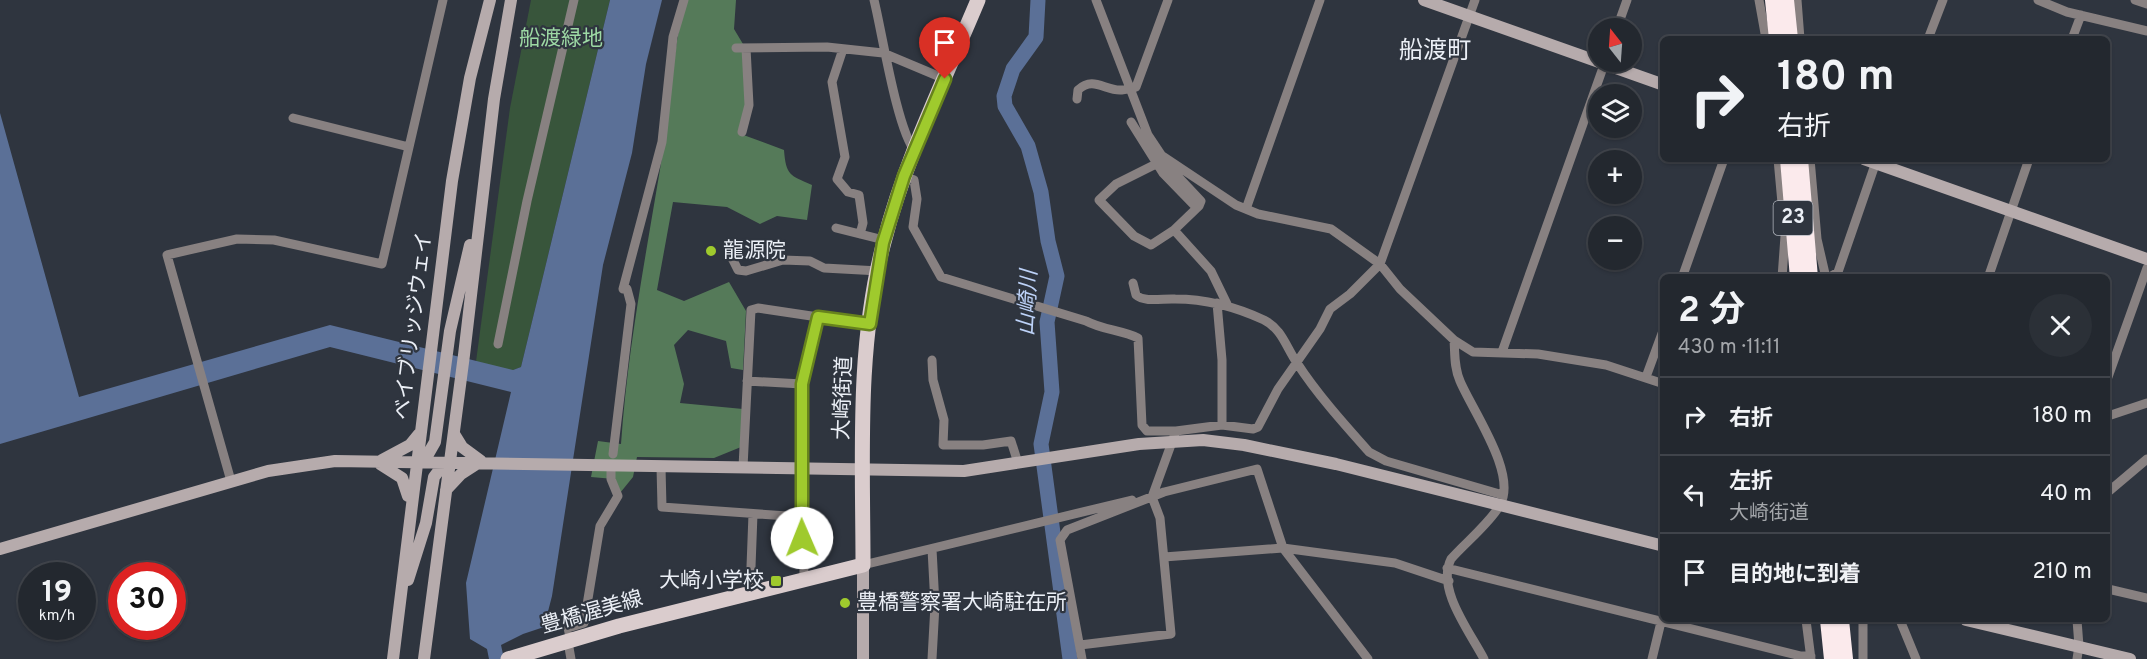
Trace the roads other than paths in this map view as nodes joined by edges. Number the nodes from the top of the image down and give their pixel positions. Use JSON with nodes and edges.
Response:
{"nodes":[{"id":1,"x":443,"y":0,"type":"edge"},
{"id":2,"x":490,"y":0,"type":"edge"},
{"id":3,"x":511,"y":0,"type":"edge"},
{"id":4,"x":574,"y":0,"type":"edge"},
{"id":5,"x":684,"y":0,"type":"edge"},
{"id":6,"x":874,"y":0,"type":"edge"},
{"id":7,"x":978,"y":0,"type":"edge"},
{"id":8,"x":1096,"y":0,"type":"edge"},
{"id":9,"x":1168,"y":0,"type":"edge"},
{"id":10,"x":1320,"y":0,"type":"edge"},
{"id":11,"x":1424,"y":0,"type":"edge"},
{"id":12,"x":1475,"y":0,"type":"edge"},
{"id":13,"x":1627,"y":0,"type":"edge"},
{"id":14,"x":1759,"y":0,"type":"edge"},
{"id":15,"x":1773,"y":0,"type":"edge"},
{"id":16,"x":1786,"y":0,"type":"edge"},
{"id":17,"x":1797,"y":0,"type":"edge"},
{"id":18,"x":1943,"y":0,"type":"edge"},
{"id":19,"x":2038,"y":0,"type":"edge"},
{"id":20,"x":2135,"y":0,"type":"edge"},
{"id":21,"x":2147,"y":4,"type":"edge"},
{"id":22,"x":2081,"y":15,"type":"junction"},
{"id":23,"x":1469,"y":16,"type":"junction"},
{"id":24,"x":1621,"y":18,"type":"edge"},
{"id":25,"x":2147,"y":31,"type":"edge"},
{"id":26,"x":1765,"y":36,"type":"edge"},
{"id":27,"x":1777,"y":36,"type":"edge"},
{"id":28,"x":1790,"y":36,"type":"edge"},
{"id":29,"x":1800,"y":36,"type":"edge"},
{"id":30,"x":1929,"y":36,"type":"edge"},
{"id":31,"x":2074,"y":36,"type":"edge"},
{"id":32,"x":736,"y":48,"type":"dead end"},
{"id":33,"x":746,"y":48,"type":"junction"},
{"id":34,"x":843,"y":49,"type":"junction"},
{"id":35,"x":887,"y":55,"type":"junction"},
{"id":36,"x":1588,"y":57,"type":"edge"},
{"id":37,"x":1602,"y":72,"type":"edge"},
{"id":38,"x":1629,"y":72,"type":"edge"},
{"id":39,"x":945,"y":79,"type":"junction"},
{"id":40,"x":1660,"y":84,"type":"edge"},
{"id":41,"x":1128,"y":89,"type":"junction"},
{"id":42,"x":1077,"y":99,"type":"dead end"},
{"id":43,"x":293,"y":118,"type":"dead end"},
{"id":44,"x":1131,"y":122,"type":"dead end"},
{"id":45,"x":742,"y":132,"type":"dead end"},
{"id":46,"x":409,"y":147,"type":"junction"},
{"id":47,"x":915,"y":151,"type":"junction"},
{"id":48,"x":1159,"y":159,"type":"junction"},
{"id":49,"x":1723,"y":162,"type":"edge"},
{"id":50,"x":1778,"y":162,"type":"edge"},
{"id":51,"x":1788,"y":162,"type":"edge"},
{"id":52,"x":1800,"y":162,"type":"edge"},
{"id":53,"x":1809,"y":162,"type":"edge"},
{"id":54,"x":1871,"y":162,"type":"edge"},
{"id":55,"x":1877,"y":162,"type":"edge"},
{"id":56,"x":2028,"y":162,"type":"edge"},
{"id":57,"x":904,"y":176,"type":"junction"},
{"id":58,"x":480,"y":209,"type":"junction"},
{"id":59,"x":1246,"y":210,"type":"junction"},
{"id":60,"x":2010,"y":213,"type":"junction"},
{"id":61,"x":836,"y":228,"type":"dead end"},
{"id":62,"x":1174,"y":230,"type":"junction"},
{"id":63,"x":860,"y":234,"type":"junction"},
{"id":64,"x":884,"y":240,"type":"junction"},
{"id":65,"x":729,"y":252,"type":"dead end"},
{"id":66,"x":2147,"y":259,"type":"edge"},
{"id":67,"x":1380,"y":264,"type":"junction"},
{"id":68,"x":2147,"y":268,"type":"edge"},
{"id":69,"x":879,"y":271,"type":"junction"},
{"id":70,"x":1683,"y":274,"type":"edge"},
{"id":71,"x":1782,"y":274,"type":"edge"},
{"id":72,"x":1798,"y":274,"type":"edge"},
{"id":73,"x":1810,"y":274,"type":"edge"},
{"id":74,"x":1827,"y":274,"type":"edge"},
{"id":75,"x":1836,"y":274,"type":"edge"},
{"id":76,"x":1989,"y":274,"type":"edge"},
{"id":77,"x":1133,"y":283,"type":"dead end"},
{"id":78,"x":1222,"y":304,"type":"junction"},
{"id":79,"x":818,"y":317,"type":"junction"},
{"id":80,"x":870,"y":324,"type":"junction"},
{"id":81,"x":1660,"y":339,"type":"edge"},
{"id":82,"x":1454,"y":340,"type":"junction"},
{"id":83,"x":498,"y":344,"type":"dead end"},
{"id":84,"x":1502,"y":352,"type":"junction"},
{"id":85,"x":932,"y":360,"type":"dead end"},
{"id":86,"x":1296,"y":362,"type":"junction"},
{"id":87,"x":2110,"y":371,"type":"edge"},
{"id":88,"x":1646,"y":376,"type":"junction"},
{"id":89,"x":747,"y":381,"type":"junction"},
{"id":90,"x":1660,"y":382,"type":"edge"},
{"id":91,"x":802,"y":384,"type":"junction"},
{"id":92,"x":2147,"y":403,"type":"edge"},
{"id":93,"x":2110,"y":415,"type":"edge"},
{"id":94,"x":1222,"y":424,"type":"junction"},
{"id":95,"x":420,"y":434,"type":"junction"},
{"id":96,"x":454,"y":434,"type":"junction"},
{"id":97,"x":1174,"y":436,"type":"junction"},
{"id":98,"x":614,"y":454,"type":"dead end"},
{"id":99,"x":2147,"y":459,"type":"edge"},
{"id":100,"x":376,"y":462,"type":"junction"},
{"id":101,"x":450,"y":462,"type":"junction"},
{"id":102,"x":488,"y":462,"type":"junction"},
{"id":103,"x":416,"y":463,"type":"junction"},
{"id":104,"x":1018,"y":463,"type":"junction"},
{"id":105,"x":661,"y":466,"type":"junction"},
{"id":106,"x":743,"y":468,"type":"junction"},
{"id":107,"x":802,"y":468,"type":"junction"},
{"id":108,"x":863,"y":469,"type":"junction"},
{"id":109,"x":611,"y":471,"type":"dead end"},
{"id":110,"x":231,"y":482,"type":"junction"},
{"id":111,"x":446,"y":490,"type":"junction"},
{"id":112,"x":2110,"y":490,"type":"edge"},
{"id":113,"x":1152,"y":497,"type":"junction"},
{"id":114,"x":1502,"y":500,"type":"junction"},
{"id":115,"x":411,"y":506,"type":"junction"},
{"id":116,"x":753,"y":514,"type":"junction"},
{"id":117,"x":802,"y":517,"type":"junction"},
{"id":118,"x":1660,"y":545,"type":"edge"},
{"id":119,"x":1283,"y":548,"type":"junction"},
{"id":120,"x":0,"y":549,"type":"edge"},
{"id":121,"x":932,"y":549,"type":"junction"},
{"id":122,"x":1164,"y":557,"type":"junction"},
{"id":123,"x":863,"y":565,"type":"junction"},
{"id":124,"x":1446,"y":568,"type":"junction"},
{"id":125,"x":804,"y":579,"type":"junction"},
{"id":126,"x":1449,"y":581,"type":"junction"},
{"id":127,"x":2110,"y":589,"type":"edge"},
{"id":128,"x":750,"y":592,"type":"junction"},
{"id":129,"x":2147,"y":598,"type":"edge"},
{"id":130,"x":398,"y":613,"type":"junction"},
{"id":131,"x":1660,"y":622,"type":"edge"},
{"id":132,"x":1661,"y":622,"type":"joint"},
{"id":133,"x":1806,"y":622,"type":"edge"},
{"id":134,"x":1828,"y":622,"type":"edge"},
{"id":135,"x":1841,"y":622,"type":"edge"},
{"id":136,"x":1863,"y":622,"type":"edge"},
{"id":137,"x":1900,"y":622,"type":"edge"},
{"id":138,"x":1973,"y":622,"type":"edge"},
{"id":139,"x":2077,"y":622,"type":"edge"},
{"id":140,"x":570,"y":642,"type":"junction"},
{"id":141,"x":1080,"y":645,"type":"junction"},
{"id":142,"x":2078,"y":653,"type":"edge"},
{"id":143,"x":1811,"y":658,"type":"edge"},
{"id":144,"x":393,"y":659,"type":"edge"},
{"id":145,"x":424,"y":659,"type":"edge"},
{"id":146,"x":508,"y":659,"type":"edge"},
{"id":147,"x":571,"y":659,"type":"edge"},
{"id":148,"x":863,"y":659,"type":"edge"},
{"id":149,"x":932,"y":659,"type":"edge"},
{"id":150,"x":1082,"y":659,"type":"edge"},
{"id":151,"x":1368,"y":659,"type":"edge"},
{"id":152,"x":1484,"y":659,"type":"edge"},
{"id":153,"x":1652,"y":659,"type":"edge"},
{"id":154,"x":1833,"y":659,"type":"edge"},
{"id":155,"x":1845,"y":659,"type":"edge"},
{"id":156,"x":1863,"y":659,"type":"edge"},
{"id":157,"x":1916,"y":659,"type":"edge"},
{"id":158,"x":2130,"y":659,"type":"edge"}],
"edges":[{"from":1,"to":46,"type":"street"},
{"from":2,"to":95,"type":"street","name":"ベイブリッジウェイ"},
{"from":3,"to":58,"type":"street"},
{"from":4,"to":83,"type":"street"},
{"from":5,"to":98,"type":"street"},
{"from":6,"to":35,"type":"street"},
{"from":7,"to":39,"type":"main road","name":"大崎街道"},
{"from":8,"to":41,"type":"street"},
{"from":9,"to":41,"type":"street"},
{"from":10,"to":59,"type":"street"},
{"from":11,"to":23,"type":"street"},
{"from":12,"to":23,"type":"street"},
{"from":13,"to":24,"type":"street"},
{"from":14,"to":26,"type":"street"},
{"from":15,"to":27,"type":"highway"},
{"from":16,"to":28,"type":"highway"},
{"from":17,"to":29,"type":"street"},
{"from":18,"to":30,"type":"street"},
{"from":19,"to":22,"type":"street"},
{"from":20,"to":21,"type":"street"},
{"from":22,"to":25,"type":"street"},
{"from":22,"to":31,"type":"street"},
{"from":23,"to":36,"type":"street"},
{"from":23,"to":67,"type":"street"},
{"from":32,"to":33,"type":"street"},
{"from":33,"to":34,"type":"street"},
{"from":33,"to":45,"type":"street"},
{"from":34,"to":35,"type":"street"},
{"from":34,"to":63,"type":"street"},
{"from":35,"to":39,"type":"street"},
{"from":35,"to":47,"type":"street"},
{"from":37,"to":84,"type":"street"},
{"from":38,"to":40,"type":"street"},
{"from":39,"to":47,"type":"main road","name":"大崎街道"},
{"from":41,"to":42,"type":"street"},
{"from":41,"to":48,"type":"street"},
{"from":43,"to":46,"type":"street"},
{"from":44,"to":48,"type":"street"},
{"from":46,"to":110,"type":"street"},
{"from":47,"to":57,"type":"main road","name":"大崎街道"},
{"from":48,"to":59,"type":"street"},
{"from":48,"to":62,"type":"street"},
{"from":48,"to":62,"type":"street"},
{"from":49,"to":70,"type":"street"},
{"from":50,"to":71,"type":"street"},
{"from":51,"to":72,"type":"highway","number":"23"},
{"from":52,"to":73,"type":"highway","number":"23"},
{"from":53,"to":74,"type":"street"},
{"from":54,"to":75,"type":"street"},
{"from":55,"to":60,"type":"street"},
{"from":56,"to":60,"type":"street"},
{"from":57,"to":64,"type":"main road","name":"大崎街道"},
{"from":57,"to":97,"type":"street"},
{"from":58,"to":96,"type":"street"},
{"from":58,"to":103,"type":"street"},
{"from":59,"to":67,"type":"street"},
{"from":60,"to":66,"type":"street"},
{"from":60,"to":76,"type":"street"},
{"from":61,"to":63,"type":"street"},
{"from":62,"to":78,"type":"street"},
{"from":63,"to":64,"type":"street"},
{"from":64,"to":69,"type":"main road","name":"大崎街道"},
{"from":65,"to":69,"type":"street"},
{"from":67,"to":82,"type":"street"},
{"from":67,"to":86,"type":"street"},
{"from":68,"to":87,"type":"street"},
{"from":69,"to":80,"type":"main road","name":"大崎街道"},
{"from":77,"to":78,"type":"street"},
{"from":78,"to":86,"type":"street"},
{"from":78,"to":94,"type":"street"},
{"from":79,"to":80,"type":"street"},
{"from":79,"to":89,"type":"street"},
{"from":79,"to":91,"type":"street"},
{"from":80,"to":108,"type":"main road","name":"大崎街道"},
{"from":81,"to":88,"type":"street"},
{"from":82,"to":84,"type":"street"},
{"from":82,"to":114,"type":"street"},
{"from":84,"to":88,"type":"street"},
{"from":85,"to":104,"type":"street"},
{"from":86,"to":94,"type":"street"},
{"from":86,"to":114,"type":"street"},
{"from":88,"to":90,"type":"street"},
{"from":89,"to":91,"type":"street"},
{"from":89,"to":106,"type":"street"},
{"from":91,"to":107,"type":"street"},
{"from":92,"to":93,"type":"street"},
{"from":94,"to":97,"type":"street"},
{"from":95,"to":100,"type":"street"},
{"from":95,"to":103,"type":"street","name":"ベイブリッジウェイ"},
{"from":96,"to":101,"type":"street"},
{"from":96,"to":102,"type":"street"},
{"from":97,"to":104,"type":"street"},
{"from":97,"to":113,"type":"street"},
{"from":97,"to":114,"type":"street"},
{"from":99,"to":112,"type":"street"},
{"from":100,"to":103,"type":"street"},
{"from":100,"to":110,"type":"street"},
{"from":100,"to":115,"type":"street"},
{"from":101,"to":102,"type":"street"},
{"from":101,"to":103,"type":"street"},
{"from":101,"to":111,"type":"street"},
{"from":101,"to":130,"type":"street"},
{"from":102,"to":105,"type":"street"},
{"from":102,"to":111,"type":"street"},
{"from":103,"to":115,"type":"street","name":"ベイブリッジウェイ"},
{"from":104,"to":108,"type":"street"},
{"from":105,"to":106,"type":"street"},
{"from":105,"to":116,"type":"street"},
{"from":106,"to":107,"type":"street"},
{"from":107,"to":108,"type":"street"},
{"from":107,"to":117,"type":"street"},
{"from":108,"to":123,"type":"main road","name":"大崎街道"},
{"from":109,"to":140,"type":"street"},
{"from":110,"to":120,"type":"street"},
{"from":111,"to":145,"type":"street"},
{"from":113,"to":119,"type":"street"},
{"from":113,"to":121,"type":"street"},
{"from":113,"to":122,"type":"street"},
{"from":113,"to":141,"type":"street"},
{"from":114,"to":118,"type":"street"},
{"from":114,"to":124,"type":"street"},
{"from":115,"to":130,"type":"street","name":"ベイブリッジウェイ"},
{"from":116,"to":117,"type":"street"},
{"from":116,"to":128,"type":"street"},
{"from":117,"to":125,"type":"street"},
{"from":119,"to":122,"type":"street"},
{"from":119,"to":126,"type":"street"},
{"from":119,"to":151,"type":"street"},
{"from":121,"to":123,"type":"street"},
{"from":121,"to":149,"type":"street"},
{"from":122,"to":141,"type":"street"},
{"from":123,"to":125,"type":"main road","name":"豊橋渥美線"},
{"from":123,"to":148,"type":"street"},
{"from":124,"to":126,"type":"street"},
{"from":124,"to":131,"type":"street"},
{"from":125,"to":128,"type":"main road","name":"豊橋渥美線"},
{"from":126,"to":152,"type":"street"},
{"from":127,"to":129,"type":"street"},
{"from":128,"to":140,"type":"main road","name":"豊橋渥美線"},
{"from":130,"to":144,"type":"street","name":"ベイブリッジウェイ"},
{"from":132,"to":143,"type":"street"},
{"from":132,"to":153,"type":"street"},
{"from":133,"to":143,"type":"street"},
{"from":134,"to":154,"type":"highway"},
{"from":135,"to":155,"type":"highway"},
{"from":136,"to":156,"type":"street"},
{"from":137,"to":157,"type":"street"},
{"from":138,"to":142,"type":"street"},
{"from":139,"to":142,"type":"street"},
{"from":140,"to":146,"type":"main road","name":"豊橋渥美線"},
{"from":140,"to":147,"type":"street"},
{"from":141,"to":150,"type":"street"},
{"from":142,"to":158,"type":"street"}]}
